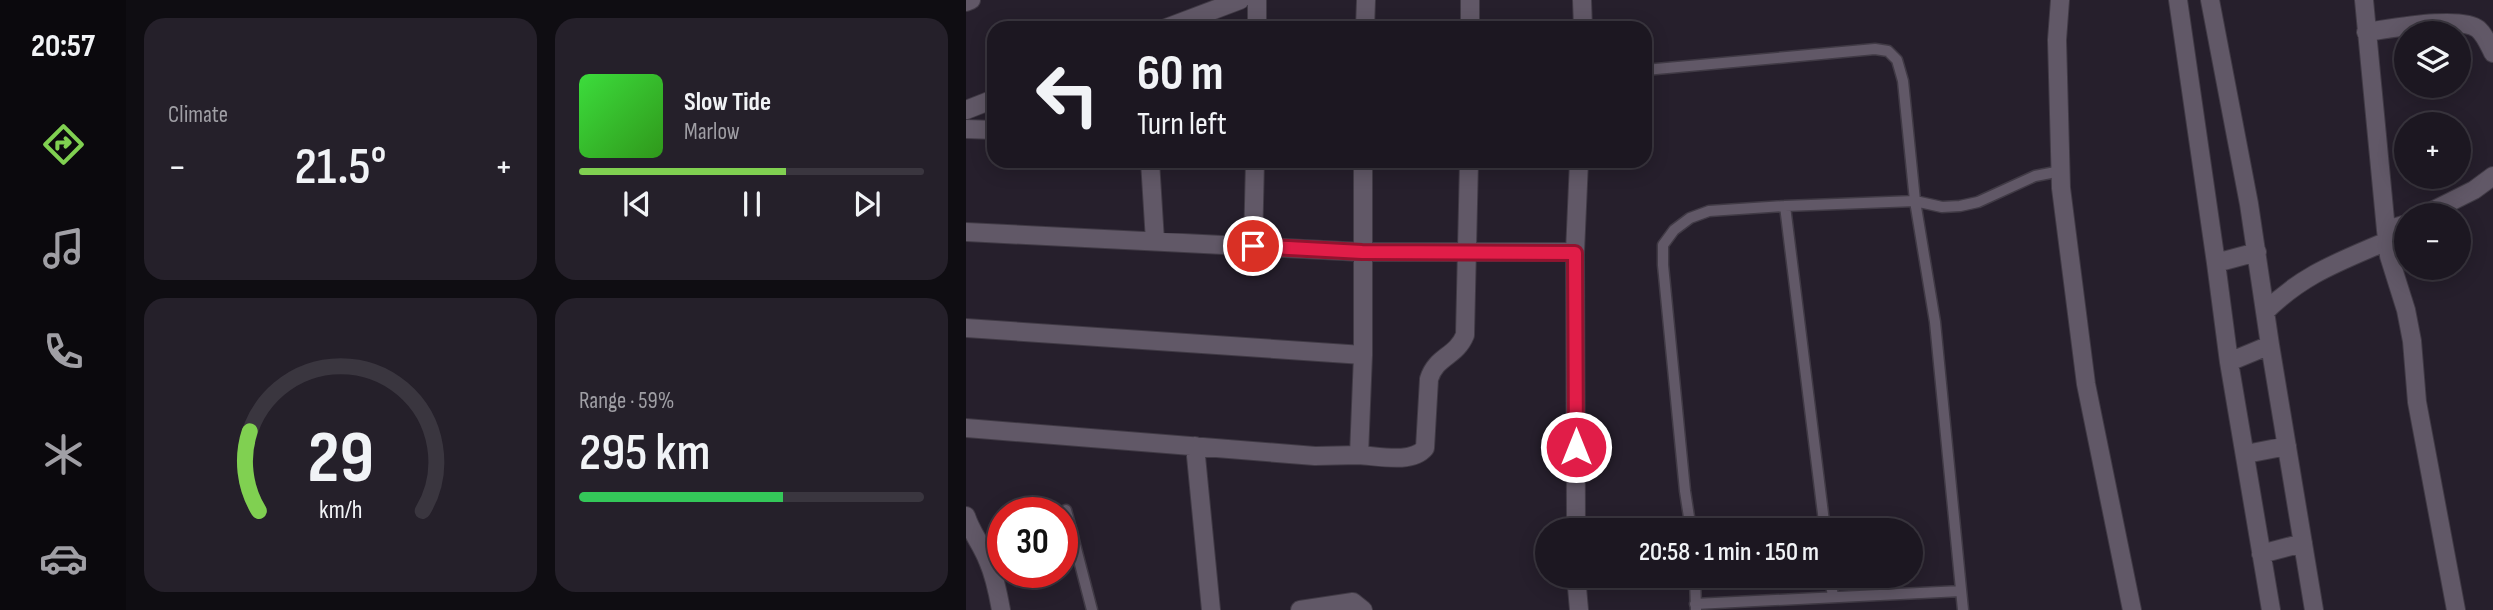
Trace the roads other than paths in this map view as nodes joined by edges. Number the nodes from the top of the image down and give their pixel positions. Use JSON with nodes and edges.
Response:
{"nodes":[{"id":1,"x":971,"y":0,"type":"edge"},
{"id":2,"x":1240,"y":0,"type":"edge"},
{"id":3,"x":1257,"y":0,"type":"edge"},
{"id":4,"x":1366,"y":0,"type":"edge"},
{"id":5,"x":1470,"y":0,"type":"edge"},
{"id":6,"x":1582,"y":0,"type":"edge"},
{"id":7,"x":2060,"y":0,"type":"edge"},
{"id":8,"x":2178,"y":0,"type":"edge"},
{"id":9,"x":2210,"y":0,"type":"edge"},
{"id":10,"x":2364,"y":0,"type":"edge"},
{"id":11,"x":966,"y":2,"type":"edge"},
{"id":12,"x":1184,"y":21,"type":"edge"},
{"id":13,"x":1257,"y":21,"type":"edge"},
{"id":14,"x":1365,"y":21,"type":"edge"},
{"id":15,"x":1470,"y":21,"type":"edge"},
{"id":16,"x":1583,"y":21,"type":"edge"},
{"id":17,"x":2366,"y":32,"type":"junction"},
{"id":18,"x":2493,"y":53,"type":"edge"},
{"id":19,"x":1652,"y":69,"type":"edge"},
{"id":20,"x":987,"y":102,"type":"edge"},
{"id":21,"x":966,"y":110,"type":"edge"},
{"id":22,"x":966,"y":129,"type":"edge"},
{"id":23,"x":987,"y":130,"type":"edge"},
{"id":24,"x":1150,"y":168,"type":"edge"},
{"id":25,"x":1255,"y":168,"type":"edge"},
{"id":26,"x":1363,"y":168,"type":"edge"},
{"id":27,"x":1469,"y":168,"type":"edge"},
{"id":28,"x":1578,"y":168,"type":"edge"},
{"id":29,"x":2061,"y":171,"type":"junction"},
{"id":30,"x":2493,"y":176,"type":"edge"},
{"id":31,"x":1914,"y":201,"type":"junction"},
{"id":32,"x":2448,"y":203,"type":"edge"},
{"id":33,"x":1785,"y":206,"type":"junction"},
{"id":34,"x":2394,"y":231,"type":"edge"},
{"id":35,"x":966,"y":232,"type":"edge"},
{"id":36,"x":2387,"y":235,"type":"junction"},
{"id":37,"x":1155,"y":241,"type":"junction"},
{"id":38,"x":1253,"y":246,"type":"junction"},
{"id":39,"x":1362,"y":252,"type":"junction"},
{"id":40,"x":1468,"y":252,"type":"junction"},
{"id":41,"x":2257,"y":252,"type":"junction"},
{"id":42,"x":1575,"y":253,"type":"junction"},
{"id":43,"x":2217,"y":263,"type":"junction"},
{"id":44,"x":2265,"y":312,"type":"junction"},
{"id":45,"x":966,"y":328,"type":"edge"},
{"id":46,"x":2270,"y":345,"type":"junction"},
{"id":47,"x":1363,"y":355,"type":"junction"},
{"id":48,"x":2229,"y":362,"type":"junction"},
{"id":49,"x":966,"y":428,"type":"edge"},
{"id":50,"x":1195,"y":446,"type":"junction"},
{"id":51,"x":2287,"y":446,"type":"junction"},
{"id":52,"x":2246,"y":454,"type":"junction"},
{"id":53,"x":1359,"y":455,"type":"junction"},
{"id":54,"x":966,"y":516,"type":"edge"},
{"id":55,"x":1576,"y":518,"type":"edge"},
{"id":56,"x":1689,"y":518,"type":"edge"},
{"id":57,"x":1824,"y":518,"type":"edge"},
{"id":58,"x":2303,"y":542,"type":"junction"},
{"id":59,"x":2261,"y":555,"type":"junction"},
{"id":60,"x":1078,"y":556,"type":"edge"},
{"id":61,"x":1577,"y":588,"type":"edge"},
{"id":62,"x":1695,"y":588,"type":"edge"},
{"id":63,"x":1832,"y":588,"type":"edge"},
{"id":64,"x":1961,"y":591,"type":"junction"},
{"id":65,"x":1833,"y":597,"type":"junction"},
{"id":66,"x":1696,"y":607,"type":"edge"},
{"id":67,"x":1001,"y":610,"type":"edge"},
{"id":68,"x":1092,"y":610,"type":"edge"},
{"id":69,"x":1211,"y":610,"type":"edge"},
{"id":70,"x":1300,"y":610,"type":"edge"},
{"id":71,"x":1363,"y":610,"type":"edge"},
{"id":72,"x":1579,"y":610,"type":"edge"},
{"id":73,"x":1963,"y":610,"type":"edge"},
{"id":74,"x":2132,"y":610,"type":"edge"},
{"id":75,"x":2271,"y":610,"type":"edge"},
{"id":76,"x":2314,"y":610,"type":"edge"},
{"id":77,"x":2456,"y":610,"type":"edge"}],
"edges":[{"from":1,"to":11,"type":"street"},
{"from":2,"to":12,"type":"street"},
{"from":3,"to":13,"type":"street"},
{"from":4,"to":14,"type":"street"},
{"from":5,"to":15,"type":"street"},
{"from":6,"to":16,"type":"street"},
{"from":7,"to":29,"type":"street"},
{"from":8,"to":43,"type":"street"},
{"from":9,"to":41,"type":"street"},
{"from":10,"to":17,"type":"street"},
{"from":17,"to":18,"type":"street"},
{"from":17,"to":36,"type":"street"},
{"from":19,"to":31,"type":"lane"},
{"from":20,"to":21,"type":"street"},
{"from":22,"to":23,"type":"street"},
{"from":24,"to":37,"type":"street"},
{"from":25,"to":38,"type":"street"},
{"from":26,"to":39,"type":"street"},
{"from":27,"to":40,"type":"street"},
{"from":28,"to":42,"type":"street"},
{"from":29,"to":31,"type":"lane"},
{"from":29,"to":74,"type":"street"},
{"from":30,"to":32,"type":"street"},
{"from":31,"to":33,"type":"lane"},
{"from":31,"to":64,"type":"lane"},
{"from":33,"to":56,"type":"lane"},
{"from":33,"to":57,"type":"lane"},
{"from":34,"to":36,"type":"street"},
{"from":35,"to":37,"type":"street"},
{"from":36,"to":44,"type":"street"},
{"from":36,"to":77,"type":"street"},
{"from":37,"to":38,"type":"street"},
{"from":38,"to":39,"type":"street"},
{"from":39,"to":40,"type":"street"},
{"from":39,"to":47,"type":"street"},
{"from":40,"to":42,"type":"street"},
{"from":40,"to":53,"type":"street"},
{"from":41,"to":43,"type":"street"},
{"from":41,"to":44,"type":"street"},
{"from":42,"to":55,"type":"street"},
{"from":43,"to":48,"type":"street"},
{"from":44,"to":46,"type":"street"},
{"from":45,"to":47,"type":"street"},
{"from":46,"to":48,"type":"street"},
{"from":46,"to":51,"type":"street"},
{"from":47,"to":53,"type":"street"},
{"from":48,"to":52,"type":"street"},
{"from":49,"to":50,"type":"street"},
{"from":50,"to":53,"type":"street"},
{"from":50,"to":69,"type":"street"},
{"from":51,"to":52,"type":"street"},
{"from":51,"to":58,"type":"street"},
{"from":52,"to":59,"type":"street"},
{"from":54,"to":67,"type":"street"},
{"from":58,"to":59,"type":"street"},
{"from":58,"to":76,"type":"street"},
{"from":59,"to":75,"type":"street"},
{"from":60,"to":68,"type":"lane"},
{"from":61,"to":72,"type":"street"},
{"from":62,"to":66,"type":"lane"},
{"from":63,"to":65,"type":"lane"},
{"from":64,"to":65,"type":"lane"},
{"from":64,"to":73,"type":"lane"},
{"from":65,"to":66,"type":"lane"},
{"from":70,"to":71,"type":"street"}]}
